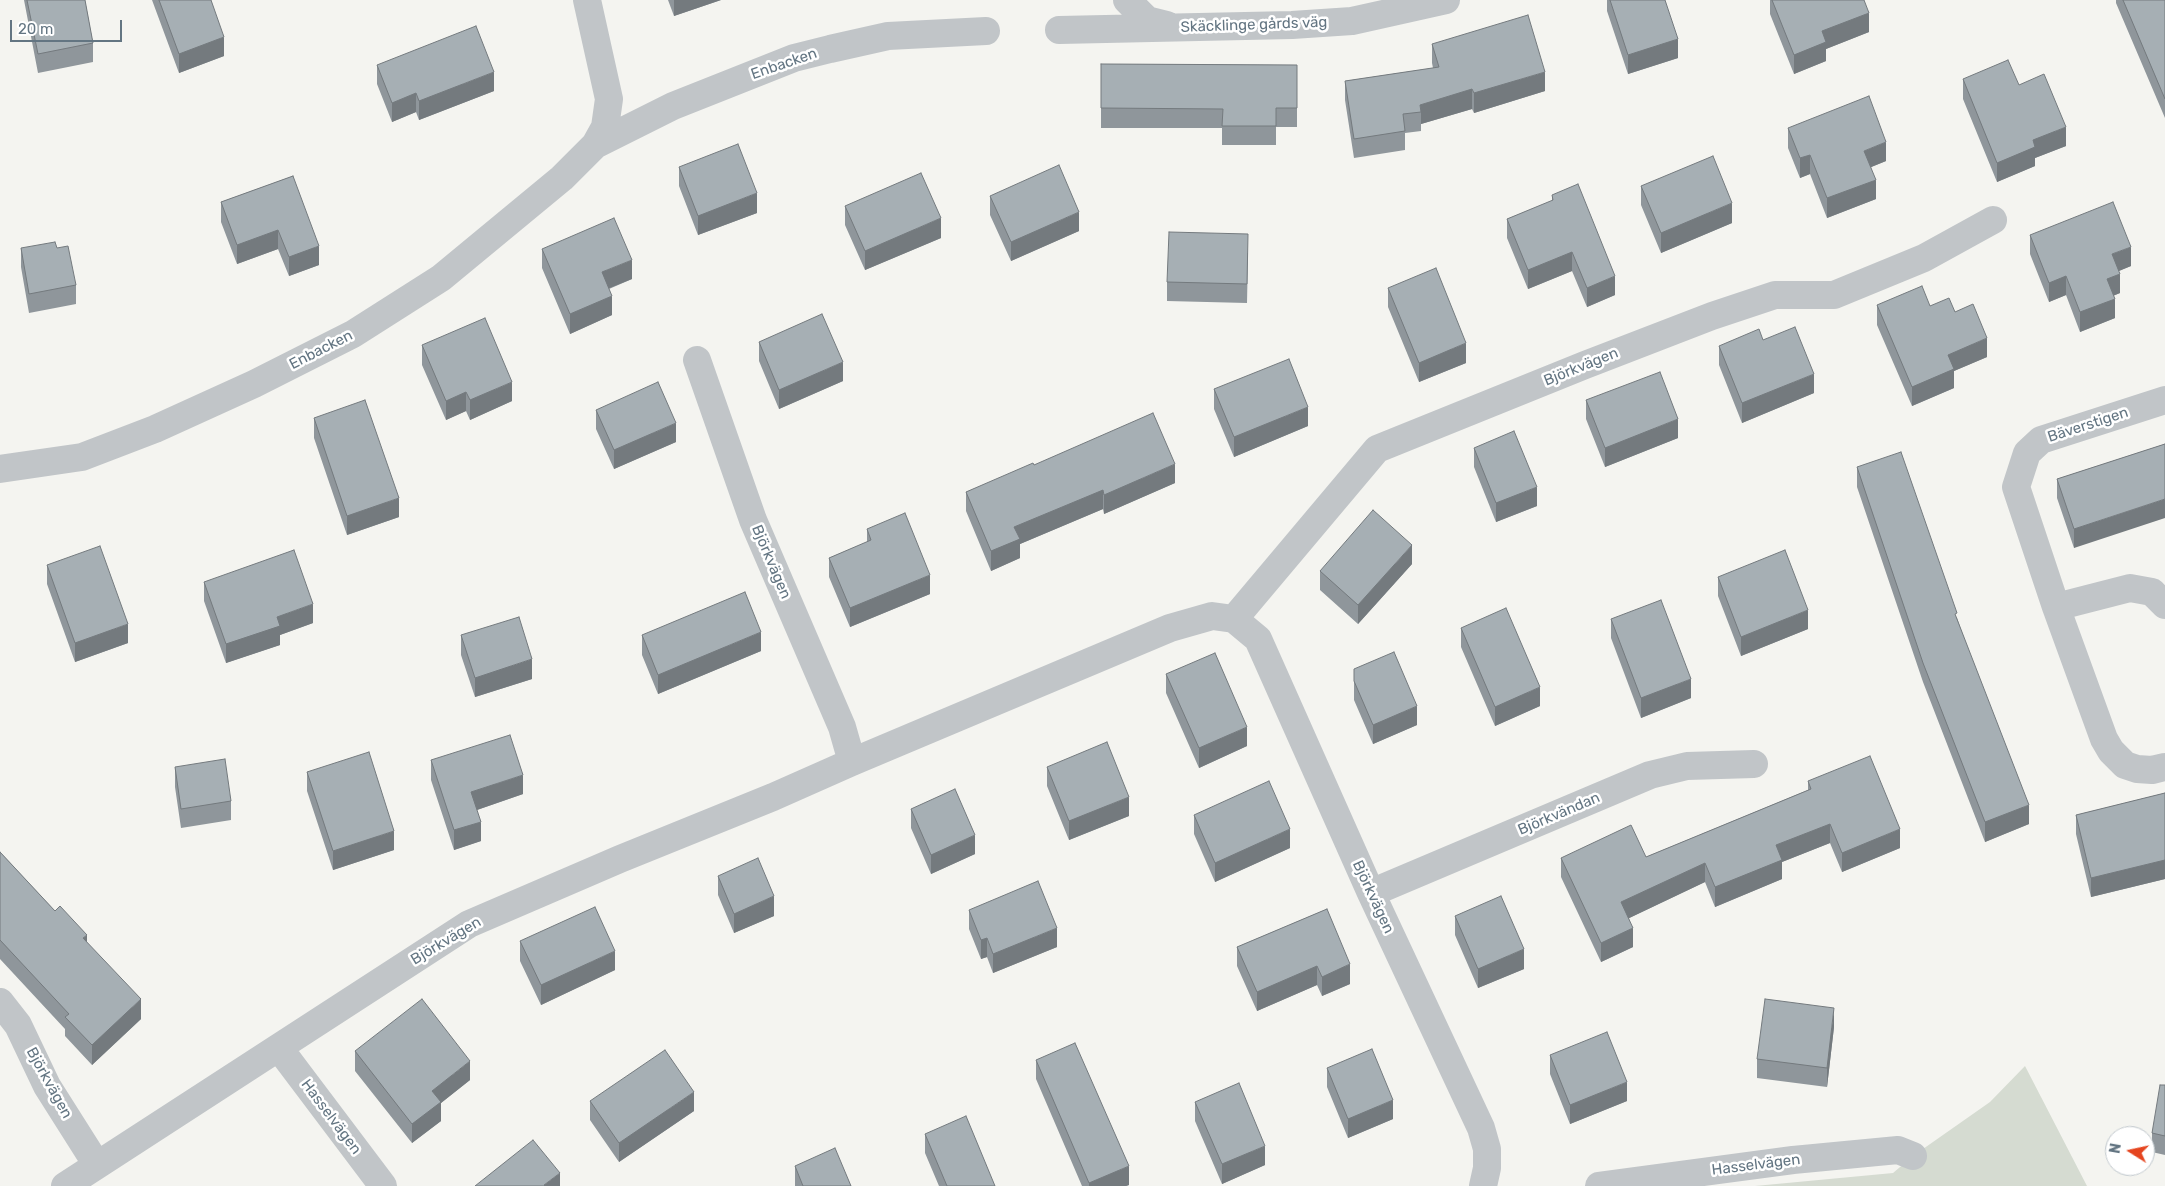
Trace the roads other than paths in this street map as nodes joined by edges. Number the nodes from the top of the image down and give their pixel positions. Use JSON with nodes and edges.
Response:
{"nodes":[{"id":1,"x":587,"y":0,"type":"edge"},
{"id":2,"x":1127,"y":0,"type":"edge"},
{"id":3,"x":1446,"y":0,"type":"edge"},
{"id":4,"x":1172,"y":27,"type":"junction"},
{"id":5,"x":1059,"y":30,"type":"dead end"},
{"id":6,"x":986,"y":31,"type":"dead end"},
{"id":7,"x":595,"y":145,"type":"junction"},
{"id":8,"x":1993,"y":220,"type":"dead end"},
{"id":9,"x":697,"y":360,"type":"dead end"},
{"id":10,"x":2165,"y":400,"type":"edge"},
{"id":11,"x":0,"y":468,"type":"edge"},
{"id":12,"x":2165,"y":605,"type":"edge"},
{"id":13,"x":2056,"y":607,"type":"junction"},
{"id":14,"x":1234,"y":619,"type":"junction"},
{"id":15,"x":852,"y":762,"type":"junction"},
{"id":16,"x":1754,"y":764,"type":"dead end"},
{"id":17,"x":2165,"y":767,"type":"edge"},
{"id":18,"x":1371,"y":894,"type":"junction"},
{"id":19,"x":0,"y":1002,"type":"edge"},
{"id":20,"x":279,"y":1048,"type":"junction"},
{"id":21,"x":1913,"y":1156,"type":"dead end"},
{"id":22,"x":97,"y":1165,"type":"junction"},
{"id":23,"x":65,"y":1186,"type":"edge"},
{"id":24,"x":383,"y":1186,"type":"edge"},
{"id":25,"x":1483,"y":1186,"type":"edge"},
{"id":26,"x":1599,"y":1186,"type":"edge"}],
"edges":[{"from":1,"to":7,"type":"street","name":"Enbacken"},
{"from":2,"to":4,"type":"street"},
{"from":3,"to":4,"type":"street","name":"Skäcklinge gårds väg"},
{"from":4,"to":5,"type":"street","name":"Skäcklinge gårds väg"},
{"from":6,"to":7,"type":"street","name":"Enbacken"},
{"from":7,"to":11,"type":"street","name":"Enbacken"},
{"from":8,"to":14,"type":"street","name":"Björkvägen"},
{"from":9,"to":15,"type":"street","name":"Björkvägen"},
{"from":10,"to":13,"type":"street","name":"Bäverstigen"},
{"from":12,"to":13,"type":"street"},
{"from":13,"to":17,"type":"street","name":"Bäverstigen"},
{"from":14,"to":15,"type":"street","name":"Björkvägen"},
{"from":14,"to":18,"type":"street","name":"Björkvägen"},
{"from":15,"to":20,"type":"street","name":"Björkvägen"},
{"from":16,"to":18,"type":"street","name":"Björkvändan"},
{"from":18,"to":25,"type":"street","name":"Björkvägen"},
{"from":19,"to":22,"type":"street","name":"Björkvägen"},
{"from":20,"to":22,"type":"street","name":"Björkvägen"},
{"from":20,"to":24,"type":"street","name":"Hasselvägen"},
{"from":21,"to":26,"type":"street","name":"Hasselvägen"},
{"from":22,"to":23,"type":"street","name":"Björkvägen"}]}
